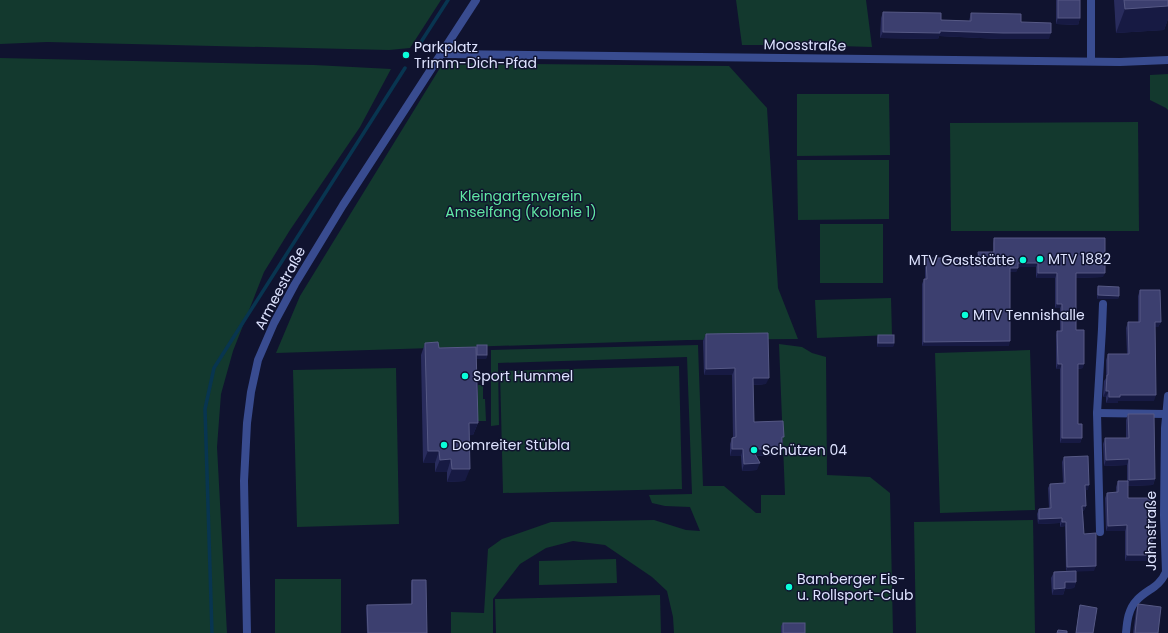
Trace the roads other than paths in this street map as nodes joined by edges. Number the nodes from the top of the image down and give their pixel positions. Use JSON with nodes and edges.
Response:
{"nodes":[{"id":1,"x":476,"y":0,"type":"edge"},
{"id":2,"x":1091,"y":0,"type":"edge"},
{"id":3,"x":441,"y":54,"type":"junction"},
{"id":4,"x":1168,"y":60,"type":"edge"},
{"id":5,"x":1091,"y":61,"type":"junction"},
{"id":6,"x":1102,"y":304,"type":"dead end"},
{"id":7,"x":1168,"y":397,"type":"edge"},
{"id":8,"x":1097,"y":413,"type":"junction"},
{"id":9,"x":1166,"y":414,"type":"junction"},
{"id":10,"x":1166,"y":529,"type":"edge"},
{"id":11,"x":1100,"y":532,"type":"dead end"},
{"id":12,"x":247,"y":633,"type":"edge"},
{"id":13,"x":1126,"y":633,"type":"edge"}],
"edges":[{"from":1,"to":3,"type":"street","name":"Armeestraße"},
{"from":2,"to":5,"type":"street"},
{"from":3,"to":5,"type":"street","name":"Moosstraße"},
{"from":3,"to":12,"type":"street","name":"Armeestraße"},
{"from":4,"to":5,"type":"street","name":"Moosstraße"},
{"from":6,"to":8,"type":"street"},
{"from":7,"to":9,"type":"street","name":"Jahnstraße"},
{"from":8,"to":9,"type":"street"},
{"from":8,"to":11,"type":"street"},
{"from":9,"to":10,"type":"street","name":"Jahnstraße"},
{"from":10,"to":13,"type":"street","name":"Jahnstraße"}]}
